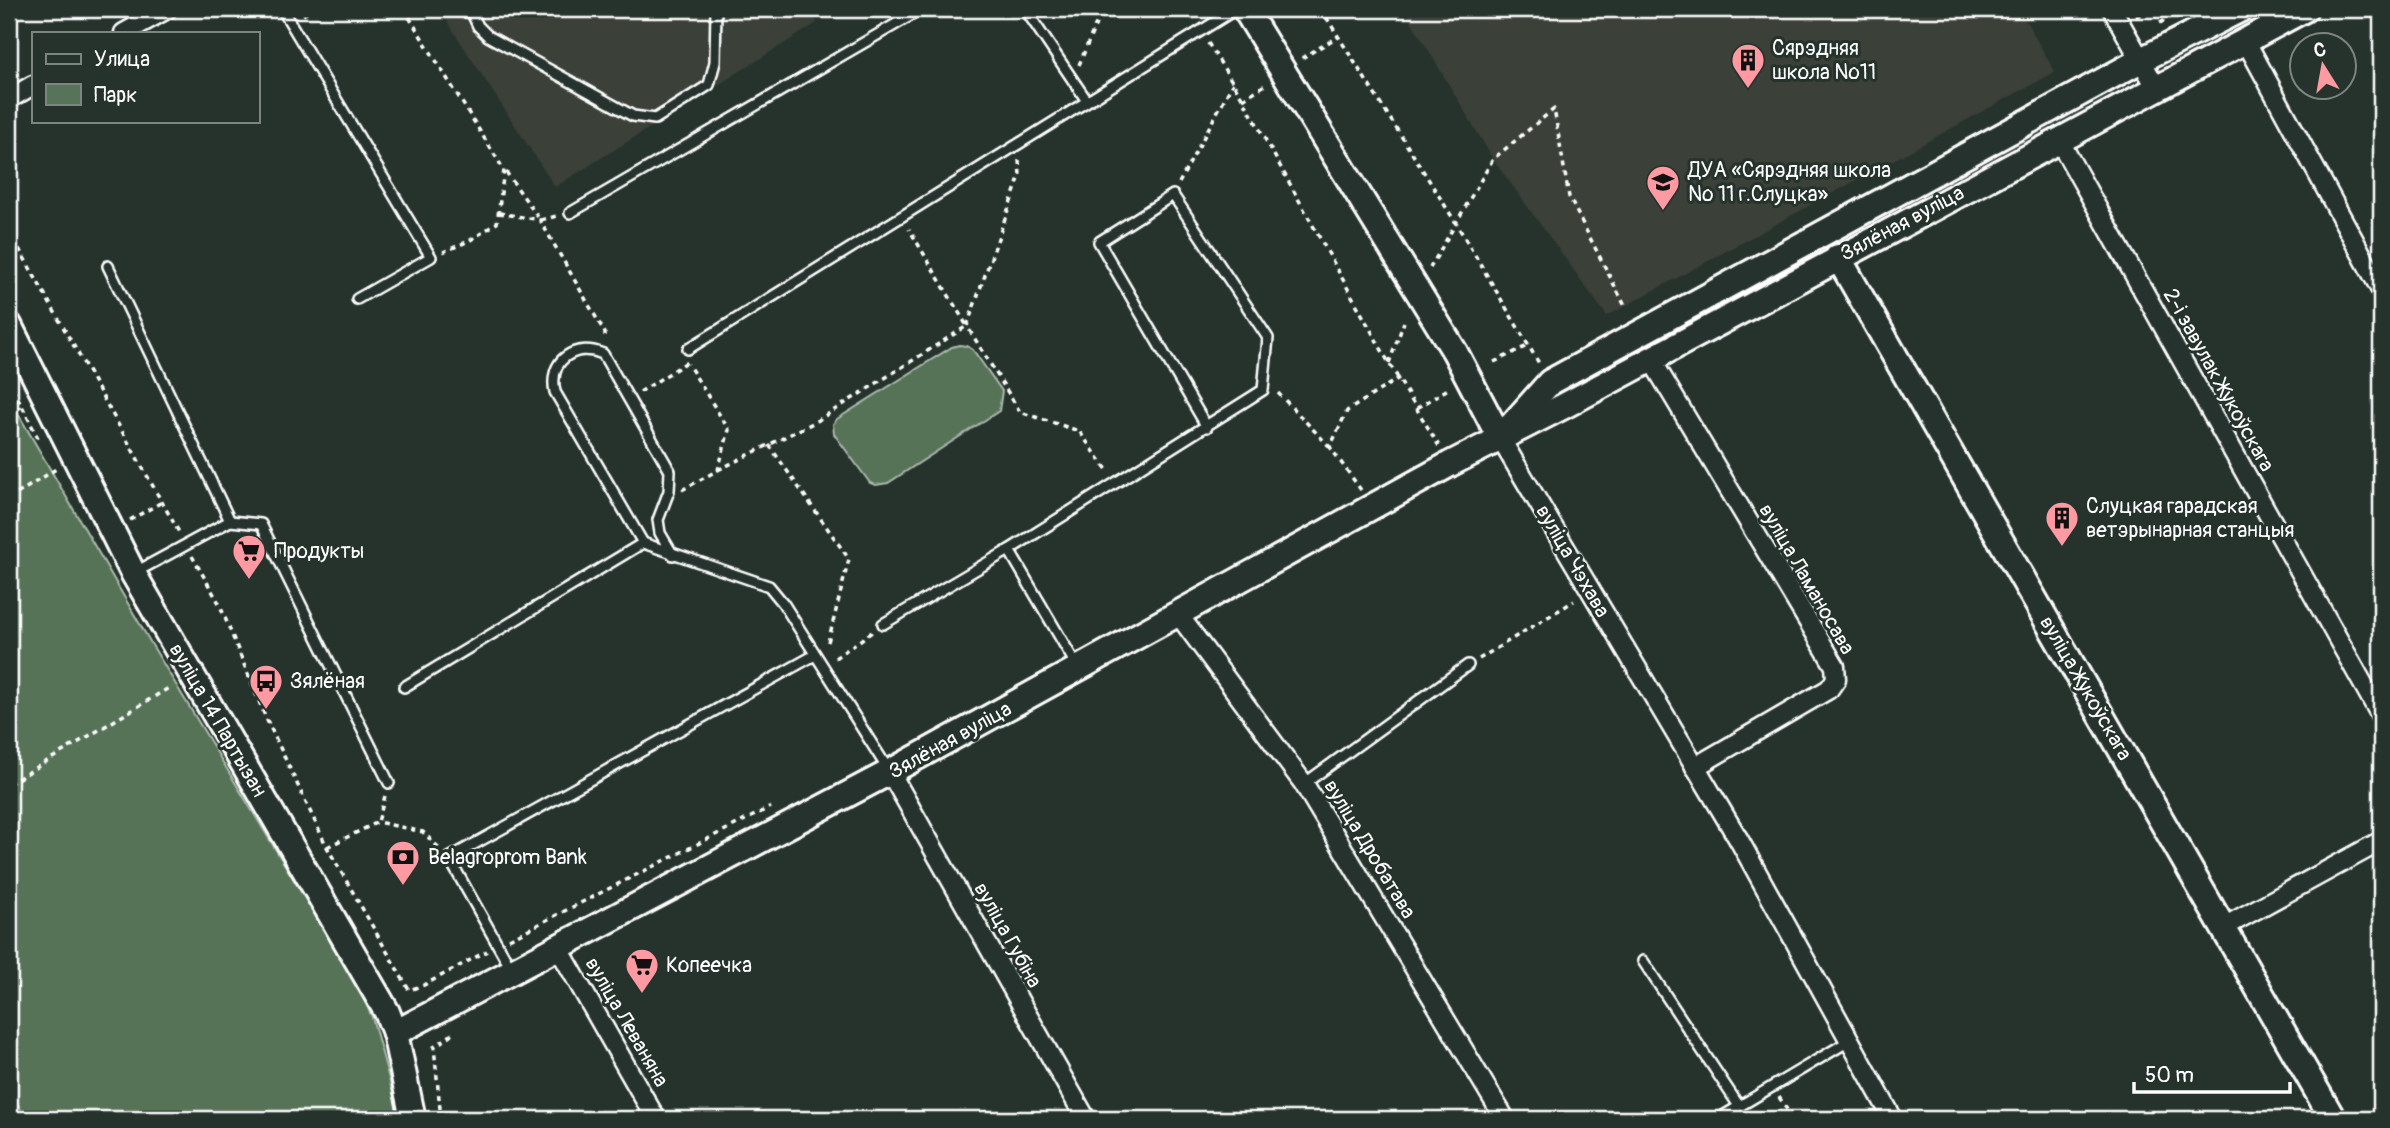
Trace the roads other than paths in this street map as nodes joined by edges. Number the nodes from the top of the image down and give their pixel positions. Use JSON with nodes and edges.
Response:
{"nodes":[{"id":1,"x":167,"y":9,"type":"edge"},
{"id":2,"x":282,"y":9,"type":"edge"},
{"id":3,"x":470,"y":9,"type":"edge"},
{"id":4,"x":716,"y":9,"type":"edge"},
{"id":5,"x":922,"y":9,"type":"edge"},
{"id":6,"x":1025,"y":9,"type":"edge"},
{"id":7,"x":1236,"y":9,"type":"edge"},
{"id":8,"x":1245,"y":9,"type":"edge"},
{"id":9,"x":2112,"y":9,"type":"edge"},
{"id":10,"x":2241,"y":9,"type":"edge"},
{"id":11,"x":2305,"y":9,"type":"edge"},
{"id":12,"x":126,"y":32,"type":"edge"},
{"id":13,"x":2245,"y":40,"type":"junction"},
{"id":14,"x":2141,"y":60,"type":"junction"},
{"id":15,"x":32,"y":86,"type":"edge"},
{"id":16,"x":2156,"y":87,"type":"junction"},
{"id":17,"x":9,"y":99,"type":"edge"},
{"id":18,"x":1087,"y":101,"type":"junction"},
{"id":19,"x":2059,"y":140,"type":"junction"},
{"id":20,"x":570,"y":213,"type":"road end"},
{"id":21,"x":1838,"y":257,"type":"junction"},
{"id":22,"x":108,"y":266,"type":"dead end"},
{"id":23,"x":2381,"y":290,"type":"edge"},
{"id":24,"x":357,"y":299,"type":"dead end"},
{"id":25,"x":9,"y":325,"type":"edge"},
{"id":26,"x":688,"y":349,"type":"road end"},
{"id":27,"x":1651,"y":359,"type":"junction"},
{"id":28,"x":1207,"y":427,"type":"junction"},
{"id":29,"x":1500,"y":438,"type":"junction"},
{"id":30,"x":230,"y":521,"type":"junction"},
{"id":31,"x":643,"y":543,"type":"junction"},
{"id":32,"x":1009,"y":550,"type":"junction"},
{"id":33,"x":673,"y":555,"type":"junction"},
{"id":34,"x":133,"y":573,"type":"junction"},
{"id":35,"x":1178,"y":614,"type":"junction"},
{"id":36,"x":883,"y":624,"type":"road end"},
{"id":37,"x":815,"y":655,"type":"junction"},
{"id":38,"x":1468,"y":665,"type":"road end"},
{"id":39,"x":1079,"y":669,"type":"junction"},
{"id":40,"x":404,"y":687,"type":"dead end"},
{"id":41,"x":2381,"y":716,"type":"edge"},
{"id":42,"x":1695,"y":767,"type":"junction"},
{"id":43,"x":890,"y":772,"type":"junction"},
{"id":44,"x":389,"y":783,"type":"road end"},
{"id":45,"x":1304,"y":784,"type":"junction"},
{"id":46,"x":2381,"y":841,"type":"edge"},
{"id":47,"x":2224,"y":927,"type":"junction"},
{"id":48,"x":558,"y":947,"type":"junction"},
{"id":49,"x":1643,"y":961,"type":"dead end"},
{"id":50,"x":512,"y":970,"type":"junction"},
{"id":51,"x":395,"y":1033,"type":"junction"},
{"id":52,"x":1849,"y":1041,"type":"junction"},
{"id":53,"x":1739,"y":1106,"type":"junction"},
{"id":54,"x":413,"y":1119,"type":"edge"},
{"id":55,"x":656,"y":1119,"type":"edge"},
{"id":56,"x":1086,"y":1119,"type":"edge"},
{"id":57,"x":1505,"y":1119,"type":"edge"},
{"id":58,"x":1718,"y":1119,"type":"edge"},
{"id":59,"x":1893,"y":1119,"type":"edge"},
{"id":60,"x":2333,"y":1119,"type":"edge"}],
"edges":[{"from":1,"to":12,"type":"street"},
{"from":2,"to":24,"type":"lane"},
{"from":3,"to":4,"type":"lane"},
{"from":5,"to":20,"type":"lane"},
{"from":6,"to":18,"type":"lane"},
{"from":7,"to":18,"type":"lane"},
{"from":8,"to":29,"type":"street","name":"вуліца Чэхава"},
{"from":9,"to":14,"type":"street"},
{"from":10,"to":14,"type":"street","name":"Зялёная вуліца"},
{"from":11,"to":13,"type":"street","name":"Зялёная вуліца"},
{"from":13,"to":16,"type":"street","name":"Зялёная вуліца"},
{"from":13,"to":23,"type":"street"},
{"from":14,"to":16,"type":"street"},
{"from":14,"to":29,"type":"street","name":"Зялёная вуліца"},
{"from":15,"to":17,"type":"street"},
{"from":16,"to":19,"type":"street","name":"Зялёная вуліца"},
{"from":18,"to":26,"type":"lane"},
{"from":19,"to":21,"type":"street","name":"Зялёная вуліца"},
{"from":19,"to":41,"type":"street","name":"2-і завулак Жукоўскага"},
{"from":21,"to":27,"type":"street","name":"Зялёная вуліца"},
{"from":21,"to":47,"type":"street","name":"вуліца Жукоўскага"},
{"from":22,"to":30,"type":"lane"},
{"from":25,"to":34,"type":"street","name":"вуліца 14 Партызан"},
{"from":27,"to":29,"type":"street","name":"Зялёная вуліца"},
{"from":27,"to":42,"type":"street","name":"вуліца Ламаносава"},
{"from":28,"to":28,"type":"lane"},
{"from":28,"to":32,"type":"lane"},
{"from":29,"to":35,"type":"street","name":"Зялёная вуліца"},
{"from":29,"to":42,"type":"street","name":"вуліца Чэхава"},
{"from":30,"to":34,"type":"lane"},
{"from":30,"to":44,"type":"lane"},
{"from":31,"to":33,"type":"lane"},
{"from":31,"to":33,"type":"lane"},
{"from":31,"to":40,"type":"lane"},
{"from":32,"to":36,"type":"lane"},
{"from":32,"to":39,"type":"lane"},
{"from":33,"to":37,"type":"lane"},
{"from":34,"to":51,"type":"street","name":"вуліца 14 Партызан"},
{"from":35,"to":39,"type":"street","name":"Зялёная вуліца"},
{"from":35,"to":45,"type":"street","name":"вуліца Дробатава"},
{"from":37,"to":43,"type":"lane"},
{"from":37,"to":50,"type":"lane"},
{"from":38,"to":45,"type":"lane"},
{"from":39,"to":43,"type":"street","name":"Зялёная вуліца"},
{"from":42,"to":52,"type":"street","name":"вуліца Чэхава"},
{"from":43,"to":48,"type":"street","name":"Зялёная вуліца"},
{"from":43,"to":56,"type":"street","name":"вуліца Губіна"},
{"from":45,"to":57,"type":"street","name":"вуліца Дробатава"},
{"from":46,"to":47,"type":"street"},
{"from":47,"to":60,"type":"street","name":"вуліца Жукоўскага"},
{"from":48,"to":50,"type":"street","name":"Зялёная вуліца"},
{"from":48,"to":55,"type":"street","name":"вуліца Леваняна"},
{"from":49,"to":53,"type":"lane"},
{"from":50,"to":51,"type":"street","name":"Зялёная вуліца"},
{"from":51,"to":54,"type":"street","name":"вуліца 14 Партызан"},
{"from":52,"to":53,"type":"lane"},
{"from":52,"to":59,"type":"street","name":"вуліца Чэхава"},
{"from":53,"to":58,"type":"lane"}]}
